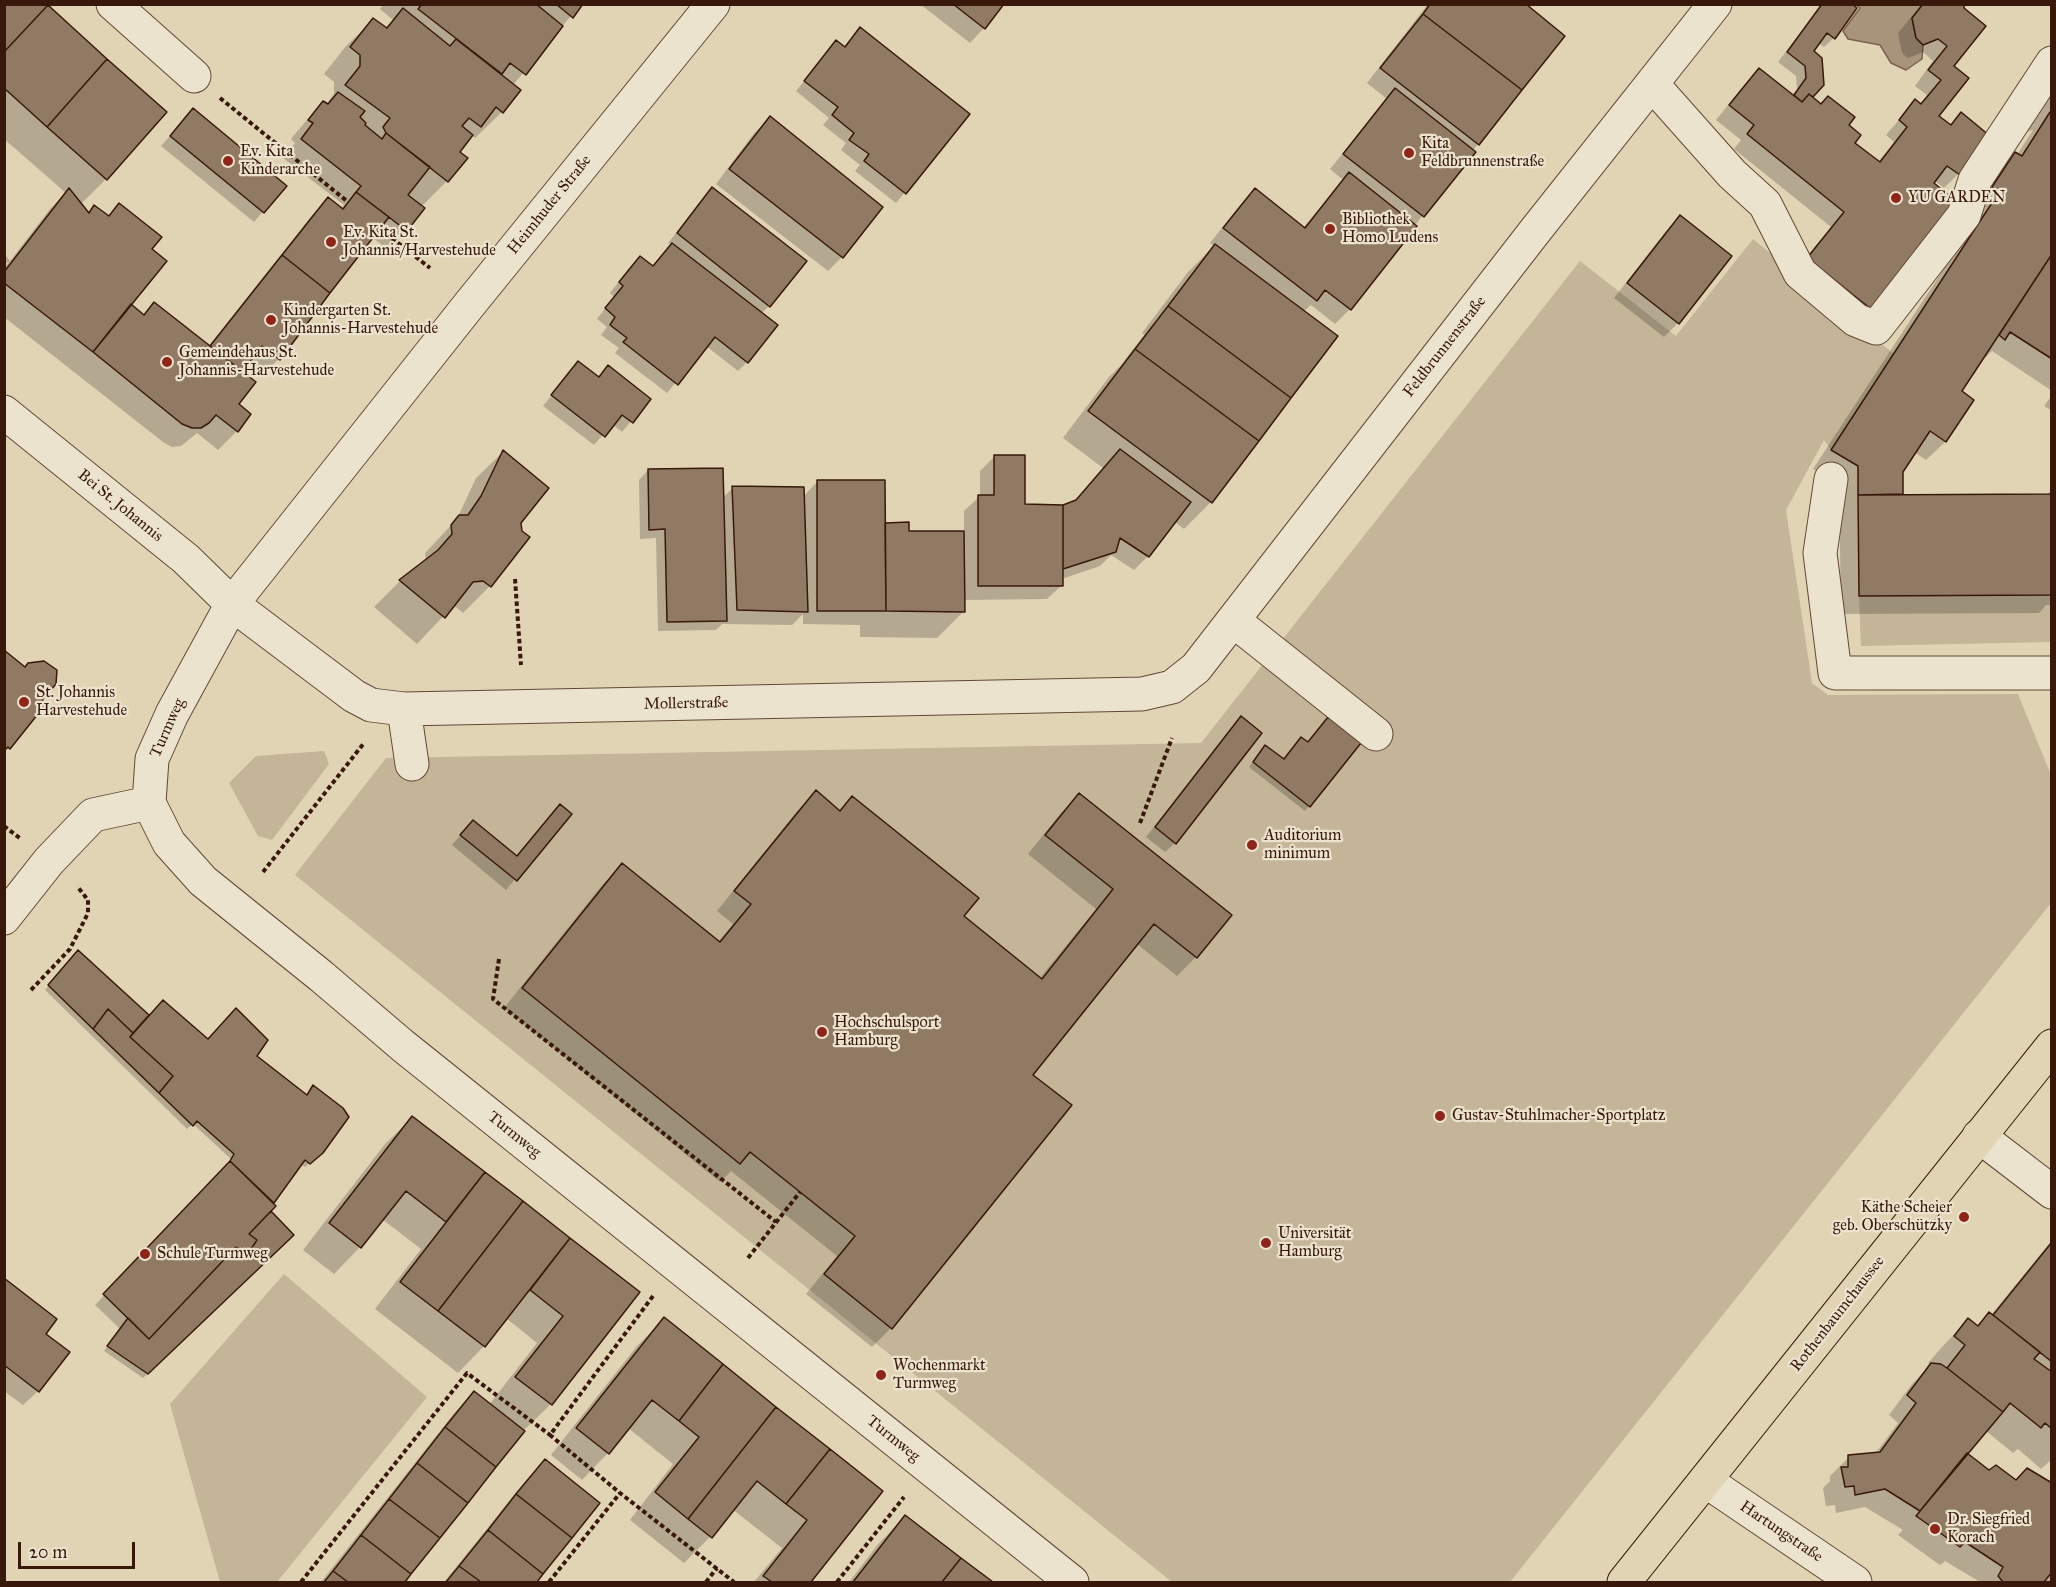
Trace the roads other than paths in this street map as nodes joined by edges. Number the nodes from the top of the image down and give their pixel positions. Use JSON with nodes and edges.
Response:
{"nodes":[{"id":1,"x":114,"y":4,"type":"edge"},
{"id":2,"x":713,"y":4,"type":"edge"},
{"id":3,"x":1715,"y":4,"type":"edge"},
{"id":4,"x":2052,"y":63,"type":"edge"},
{"id":5,"x":194,"y":76,"type":"road end"},
{"id":6,"x":1652,"y":84,"type":"junction"},
{"id":7,"x":4,"y":412,"type":"edge"},
{"id":8,"x":1831,"y":479,"type":"dead end"},
{"id":9,"x":232,"y":604,"type":"junction"},
{"id":10,"x":1234,"y":621,"type":"junction"},
{"id":11,"x":2052,"y":673,"type":"edge"},
{"id":12,"x":1172,"y":687,"type":"joint"},
{"id":13,"x":404,"y":710,"type":"junction"},
{"id":14,"x":1376,"y":734,"type":"dead end"},
{"id":15,"x":412,"y":764,"type":"dead end"},
{"id":16,"x":149,"y":803,"type":"junction"},
{"id":17,"x":4,"y":918,"type":"edge"},
{"id":18,"x":2052,"y":1046,"type":"edge"},
{"id":19,"x":1979,"y":1136,"type":"junction"},
{"id":20,"x":2052,"y":1192,"type":"edge"},
{"id":21,"x":1706,"y":1481,"type":"junction"},
{"id":22,"x":1066,"y":1581,"type":"edge"},
{"id":23,"x":1624,"y":1582,"type":"edge"},
{"id":24,"x":1855,"y":1582,"type":"edge"}],
"edges":[{"from":1,"to":5,"type":"street"},
{"from":2,"to":9,"type":"street","name":"Heimhuder Straße"},
{"from":3,"to":6,"type":"street","name":"Feldbrunnenstraße"},
{"from":4,"to":6,"type":"street"},
{"from":6,"to":10,"type":"street","name":"Feldbrunnenstraße"},
{"from":7,"to":9,"type":"street","name":"Bei St. Johannis"},
{"from":8,"to":11,"type":"street"},
{"from":9,"to":13,"type":"street","name":"Mollerstraße"},
{"from":9,"to":16,"type":"street","name":"Turmweg"},
{"from":10,"to":12,"type":"street","name":"Feldbrunnenstraße"},
{"from":10,"to":14,"type":"street"},
{"from":12,"to":13,"type":"street","name":"Mollerstraße"},
{"from":13,"to":15,"type":"street"},
{"from":16,"to":17,"type":"street"},
{"from":16,"to":22,"type":"street","name":"Turmweg"},
{"from":18,"to":19,"type":"main road","name":"Rothenbaumchaussee"},
{"from":19,"to":20,"type":"street"},
{"from":19,"to":21,"type":"main road","name":"Rothenbaumchaussee"},
{"from":21,"to":23,"type":"main road","name":"Rothenbaumchaussee"},
{"from":21,"to":24,"type":"street","name":"Hartungstraße"}]}
